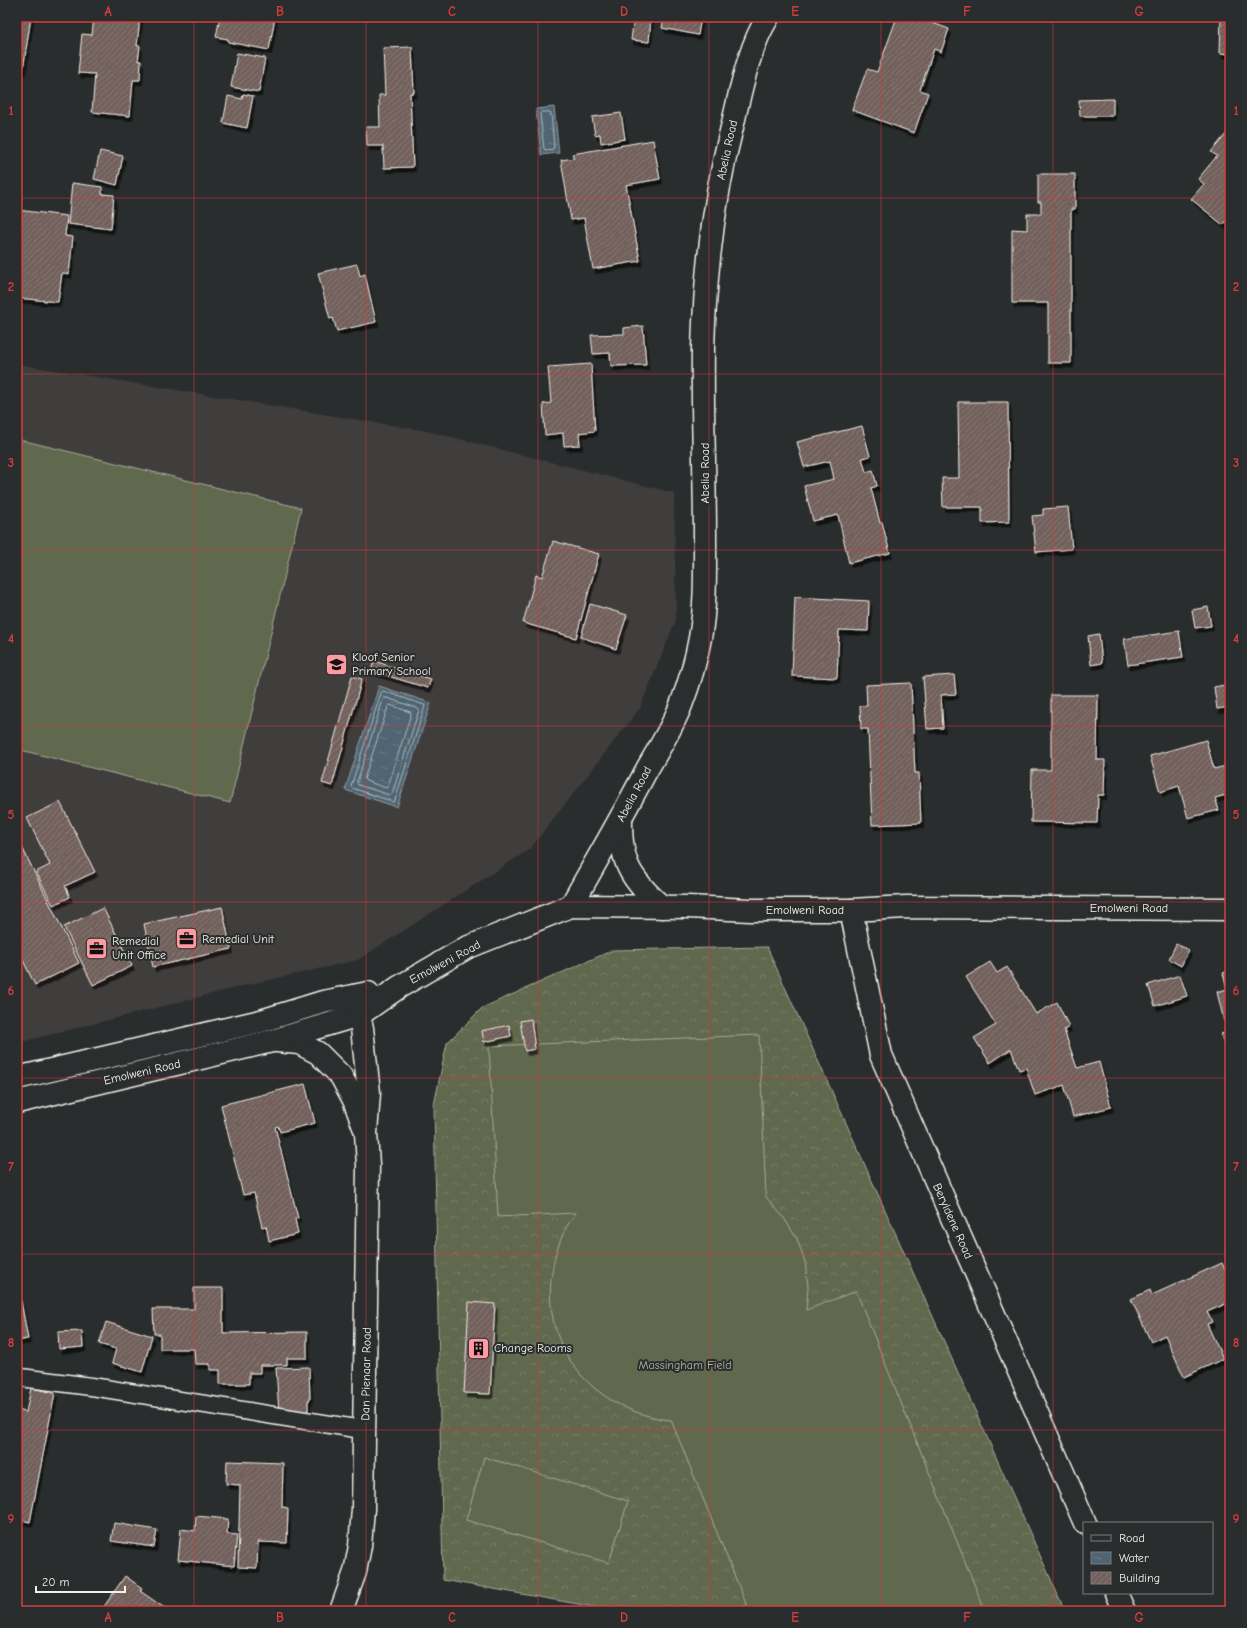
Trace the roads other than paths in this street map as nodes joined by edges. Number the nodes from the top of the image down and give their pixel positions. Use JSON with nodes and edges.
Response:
{"nodes":[{"id":1,"x":768,"y":17,"type":"edge"},
{"id":2,"x":621,"y":818,"type":"junction"},
{"id":3,"x":571,"y":906,"type":"junction"},
{"id":4,"x":662,"y":907,"type":"junction"},
{"id":5,"x":1230,"y":909,"type":"edge"},
{"id":6,"x":851,"y":910,"type":"junction"},
{"id":7,"x":356,"y":1005,"type":"junction"},
{"id":8,"x":272,"y":1041,"type":"junction"},
{"id":9,"x":17,"y":1078,"type":"edge"},
{"id":10,"x":17,"y":1102,"type":"edge"},
{"id":11,"x":366,"y":1133,"type":"junction"},
{"id":12,"x":17,"y":1377,"type":"edge"},
{"id":13,"x":365,"y":1430,"type":"junction"},
{"id":14,"x":1085,"y":1522,"type":"edge"},
{"id":15,"x":1116,"y":1594,"type":"edge"},
{"id":16,"x":341,"y":1611,"type":"edge"},
{"id":17,"x":1124,"y":1611,"type":"edge"}],
"edges":[{"from":1,"to":2,"type":"street","name":"Abelia Road"},
{"from":2,"to":3,"type":"street","name":"Abelia Road"},
{"from":2,"to":4,"type":"street"},
{"from":3,"to":4,"type":"street","name":"Emolweni Road"},
{"from":3,"to":7,"type":"street","name":"Emolweni Road"},
{"from":4,"to":6,"type":"street","name":"Emolweni Road"},
{"from":5,"to":6,"type":"street","name":"Emolweni Road"},
{"from":6,"to":14,"type":"street","name":"Beryldene Road"},
{"from":7,"to":8,"type":"street","name":"Emolweni Road"},
{"from":7,"to":9,"type":"street","name":"Emolweni Road"},
{"from":7,"to":11,"type":"street","name":"Dan Pienaar Road"},
{"from":8,"to":10,"type":"street","name":"Emolweni Road"},
{"from":8,"to":11,"type":"street","name":"Dan Pienaar Road"},
{"from":11,"to":13,"type":"street","name":"Dan Pienaar Road"},
{"from":12,"to":13,"type":"lane"},
{"from":13,"to":16,"type":"street","name":"Dan Pienaar Road"},
{"from":15,"to":17,"type":"street"}]}
